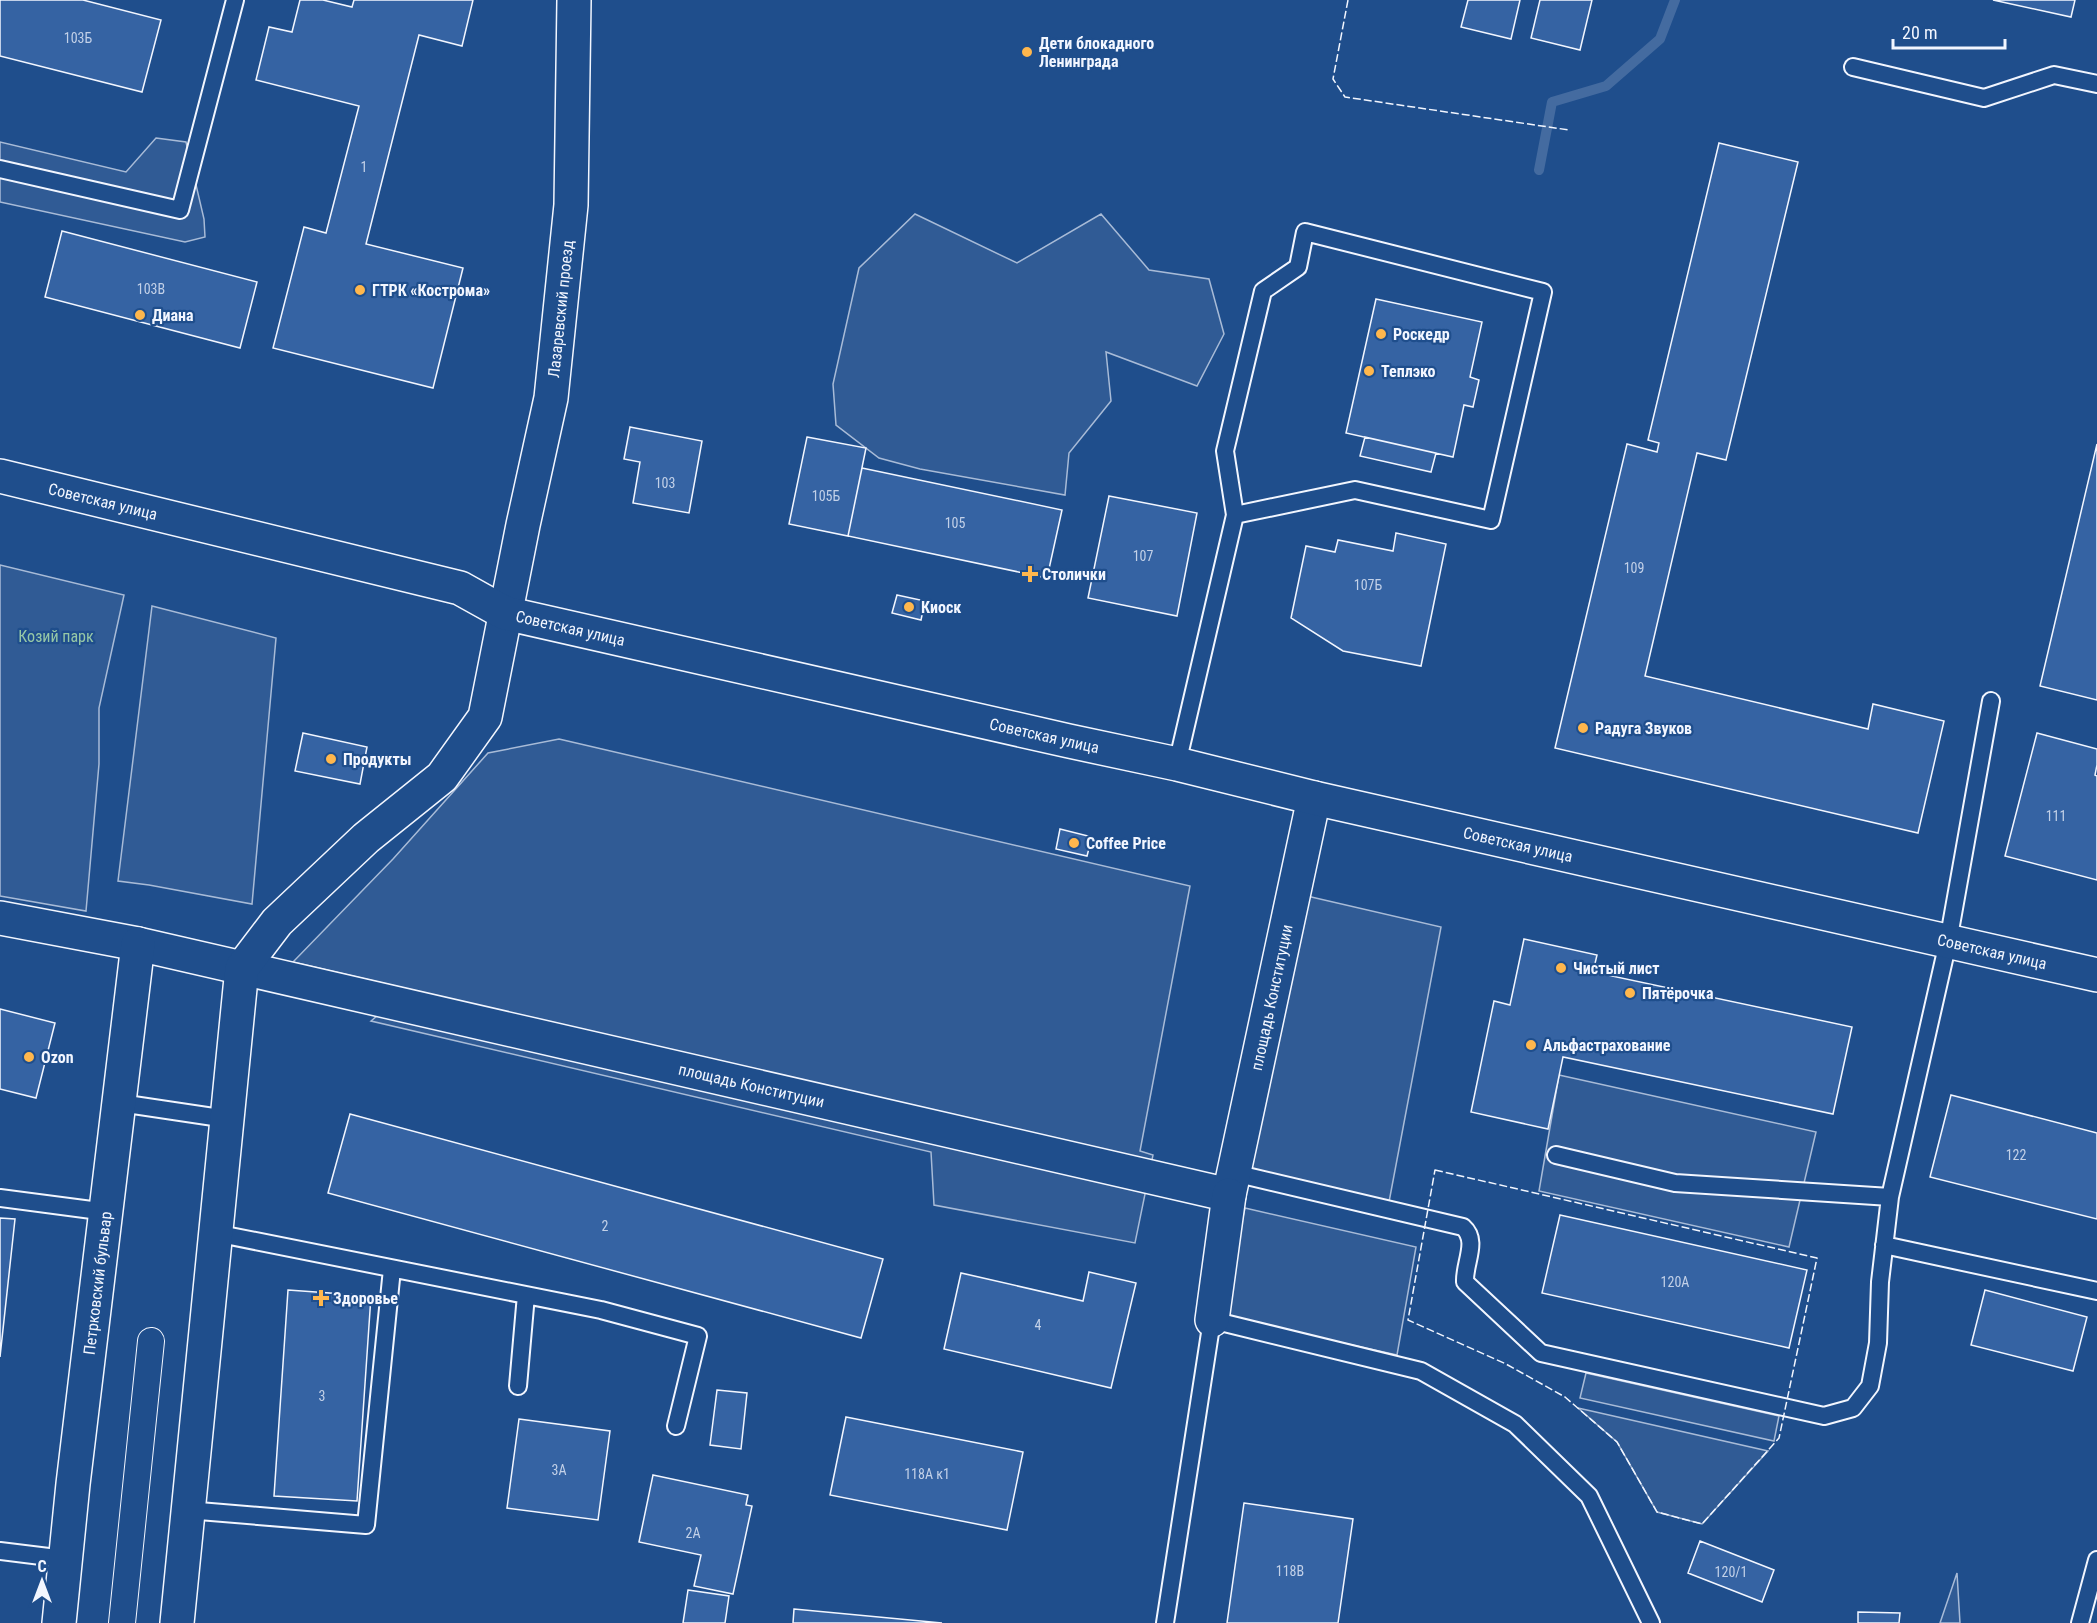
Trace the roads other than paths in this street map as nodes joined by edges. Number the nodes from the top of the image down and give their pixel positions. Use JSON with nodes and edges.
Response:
{"nodes":[{"id":1,"x":235,"y":0,"type":"edge"},
{"id":2,"x":574,"y":0,"type":"edge"},
{"id":3,"x":1852,"y":68,"type":"dead end"},
{"id":4,"x":2097,"y":84,"type":"edge"},
{"id":5,"x":0,"y":169,"type":"edge"},
{"id":6,"x":0,"y":476,"type":"edge"},
{"id":7,"x":1235,"y":515,"type":"junction"},
{"id":8,"x":505,"y":613,"type":"junction"},
{"id":9,"x":1991,"y":701,"type":"dead end"},
{"id":10,"x":1177,"y":764,"type":"junction"},
{"id":11,"x":1314,"y":798,"type":"junction"},
{"id":12,"x":0,"y":918,"type":"edge"},
{"id":13,"x":277,"y":922,"type":"junction"},
{"id":14,"x":1948,"y":942,"type":"junction"},
{"id":15,"x":138,"y":944,"type":"junction"},
{"id":16,"x":198,"y":958,"type":"junction"},
{"id":17,"x":242,"y":968,"type":"junction"},
{"id":18,"x":2097,"y":975,"type":"edge"},
{"id":19,"x":120,"y":1103,"type":"junction"},
{"id":20,"x":226,"y":1119,"type":"junction"},
{"id":21,"x":1556,"y":1155,"type":"dead end"},
{"id":22,"x":1231,"y":1184,"type":"junction"},
{"id":23,"x":1890,"y":1197,"type":"junction"},
{"id":24,"x":0,"y":1198,"type":"edge"},
{"id":25,"x":107,"y":1212,"type":"junction"},
{"id":26,"x":215,"y":1233,"type":"junction"},
{"id":27,"x":1884,"y":1245,"type":"junction"},
{"id":28,"x":392,"y":1269,"type":"junction"},
{"id":29,"x":2097,"y":1291,"type":"edge"},
{"id":30,"x":526,"y":1295,"type":"junction"},
{"id":31,"x":1212,"y":1320,"type":"junction"},
{"id":32,"x":152,"y":1341,"type":"dead end"},
{"id":33,"x":518,"y":1386,"type":"dead end"},
{"id":34,"x":676,"y":1426,"type":"dead end"},
{"id":35,"x":188,"y":1510,"type":"junction"},
{"id":36,"x":0,"y":1551,"type":"edge"},
{"id":37,"x":65,"y":1559,"type":"junction"},
{"id":38,"x":2097,"y":1560,"type":"edge"},
{"id":39,"x":58,"y":1623,"type":"edge"},
{"id":40,"x":122,"y":1623,"type":"edge"},
{"id":41,"x":177,"y":1623,"type":"edge"},
{"id":42,"x":1165,"y":1623,"type":"edge"},
{"id":43,"x":1651,"y":1623,"type":"edge"},
{"id":44,"x":2080,"y":1623,"type":"edge"}],
"edges":[{"from":1,"to":5,"type":"lane"},
{"from":2,"to":8,"type":"street","name":"Лазаревский проезд"},
{"from":3,"to":4,"type":"lane"},
{"from":6,"to":8,"type":"street","name":"Советская улица"},
{"from":7,"to":7,"type":"lane"},
{"from":7,"to":10,"type":"lane"},
{"from":8,"to":10,"type":"street","name":"Советская улица"},
{"from":8,"to":13,"type":"street","name":"Лазаревский проезд"},
{"from":9,"to":14,"type":"lane"},
{"from":10,"to":11,"type":"street","name":"Советская улица"},
{"from":11,"to":14,"type":"street","name":"Советская улица"},
{"from":11,"to":22,"type":"street","name":"площадь Конституции"},
{"from":12,"to":15,"type":"street"},
{"from":13,"to":16,"type":"street"},
{"from":13,"to":17,"type":"street"},
{"from":14,"to":18,"type":"street","name":"Советская улица"},
{"from":14,"to":23,"type":"lane"},
{"from":15,"to":16,"type":"street","name":"площадь Конституции"},
{"from":15,"to":19,"type":"street","name":"Петрковский бульвар"},
{"from":16,"to":17,"type":"street","name":"площадь Конституции"},
{"from":17,"to":20,"type":"street"},
{"from":17,"to":22,"type":"street","name":"площадь Конституции"},
{"from":19,"to":20,"type":"lane"},
{"from":19,"to":25,"type":"street","name":"Петрковский бульвар"},
{"from":20,"to":26,"type":"street"},
{"from":21,"to":23,"type":"lane"},
{"from":22,"to":27,"type":"lane"},
{"from":22,"to":31,"type":"street","name":"площадь Конституции"},
{"from":23,"to":27,"type":"lane"},
{"from":24,"to":25,"type":"lane"},
{"from":25,"to":37,"type":"street","name":"Петрковский бульвар"},
{"from":26,"to":28,"type":"lane"},
{"from":26,"to":35,"type":"street"},
{"from":27,"to":29,"type":"lane"},
{"from":28,"to":30,"type":"lane"},
{"from":28,"to":35,"type":"lane"},
{"from":30,"to":33,"type":"lane"},
{"from":30,"to":34,"type":"lane"},
{"from":31,"to":42,"type":"lane"},
{"from":31,"to":43,"type":"lane"},
{"from":32,"to":40,"type":"street"},
{"from":35,"to":41,"type":"street"},
{"from":36,"to":37,"type":"lane"},
{"from":37,"to":39,"type":"street","name":"Петрковский бульвар"},
{"from":38,"to":44,"type":"lane"}]}
